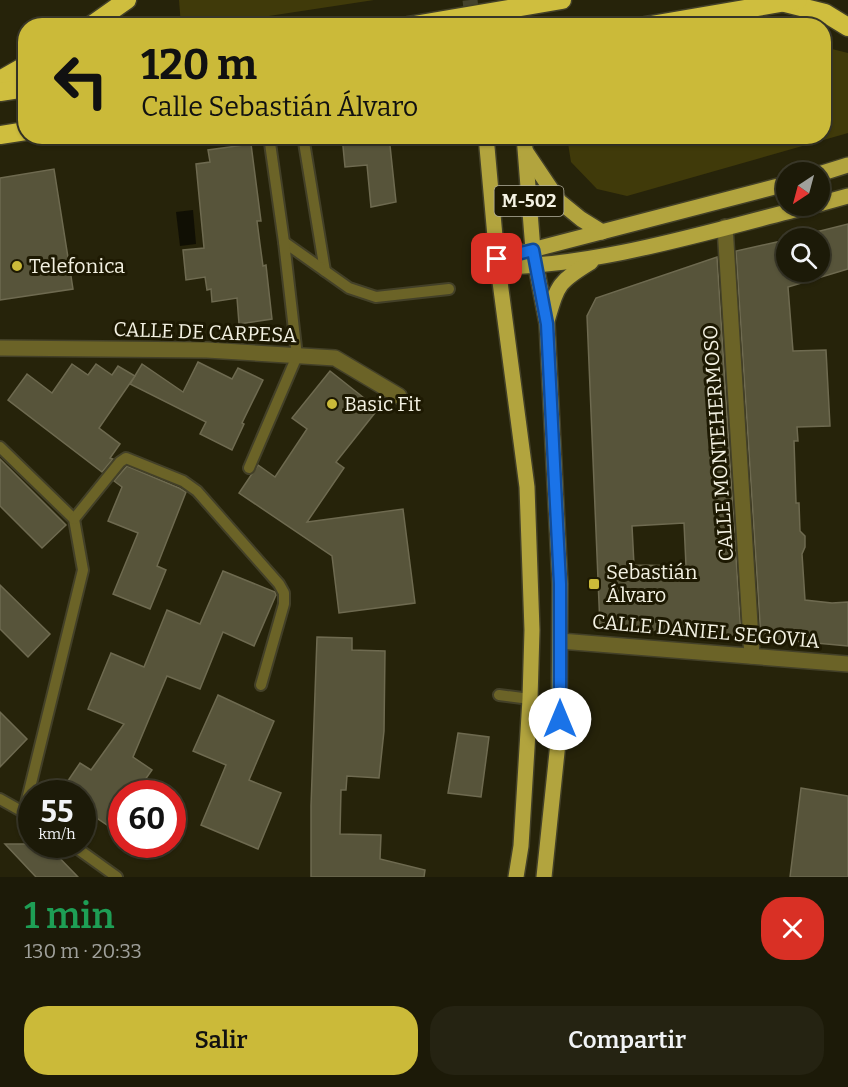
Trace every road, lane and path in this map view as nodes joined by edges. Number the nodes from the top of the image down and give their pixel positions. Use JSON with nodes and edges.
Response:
{"nodes":[{"id":1,"x":127,"y":0,"type":"edge"},
{"id":2,"x":562,"y":0,"type":"edge"},
{"id":3,"x":789,"y":1,"type":"edge"},
{"id":4,"x":101,"y":18,"type":"edge"},
{"id":5,"x":455,"y":18,"type":"edge"},
{"id":6,"x":691,"y":18,"type":"edge"},
{"id":7,"x":848,"y":27,"type":"edge"},
{"id":8,"x":18,"y":70,"type":"edge"},
{"id":9,"x":0,"y":80,"type":"edge"},
{"id":10,"x":18,"y":89,"type":"edge"},
{"id":11,"x":0,"y":92,"type":"edge"},
{"id":12,"x":18,"y":132,"type":"edge"},
{"id":13,"x":0,"y":135,"type":"edge"},
{"id":14,"x":270,"y":144,"type":"edge"},
{"id":15,"x":304,"y":144,"type":"edge"},
{"id":16,"x":487,"y":144,"type":"edge"},
{"id":17,"x":524,"y":144,"type":"edge"},
{"id":18,"x":525,"y":152,"type":"junction"},
{"id":19,"x":848,"y":165,"type":"edge"},
{"id":20,"x":830,"y":171,"type":"edge"},
{"id":21,"x":776,"y":187,"type":"edge"},
{"id":22,"x":848,"y":196,"type":"edge"},
{"id":23,"x":830,"y":201,"type":"edge"},
{"id":24,"x":776,"y":215,"type":"edge"},
{"id":25,"x":725,"y":227,"type":"junction"},
{"id":26,"x":602,"y":232,"type":"junction"},
{"id":27,"x":284,"y":242,"type":"junction"},
{"id":28,"x":533,"y":250,"type":"junction"},
{"id":29,"x":600,"y":258,"type":"junction"},
{"id":30,"x":498,"y":263,"type":"junction"},
{"id":31,"x":536,"y":267,"type":"junction"},
{"id":32,"x":325,"y":271,"type":"junction"},
{"id":33,"x":449,"y":289,"type":"dead end"},
{"id":34,"x":547,"y":324,"type":"junction"},
{"id":35,"x":0,"y":348,"type":"edge"},
{"id":36,"x":297,"y":356,"type":"junction"},
{"id":37,"x":399,"y":396,"type":"dead end"},
{"id":38,"x":0,"y":447,"type":"edge"},
{"id":39,"x":249,"y":468,"type":"dead end"},
{"id":40,"x":74,"y":519,"type":"junction"},
{"id":41,"x":560,"y":641,"type":"junction"},
{"id":42,"x":752,"y":656,"type":"junction"},
{"id":43,"x":848,"y":664,"type":"edge"},
{"id":44,"x":261,"y":685,"type":"dead end"},
{"id":45,"x":499,"y":695,"type":"dead end"},
{"id":46,"x":530,"y":699,"type":"junction"},
{"id":47,"x":36,"y":780,"type":"edge"},
{"id":48,"x":0,"y":799,"type":"edge"},
{"id":49,"x":18,"y":809,"type":"edge"},
{"id":50,"x":90,"y":858,"type":"edge"},
{"id":51,"x":117,"y":877,"type":"edge"},
{"id":52,"x":516,"y":877,"type":"edge"},
{"id":53,"x":544,"y":877,"type":"edge"}],
"edges":[{"from":1,"to":4,"type":"highway"},
{"from":2,"to":5,"type":"highway"},
{"from":3,"to":6,"type":"highway"},
{"from":3,"to":7,"type":"highway"},
{"from":8,"to":9,"type":"highway"},
{"from":10,"to":11,"type":"highway"},
{"from":12,"to":13,"type":"highway"},
{"from":14,"to":27,"type":"lane"},
{"from":15,"to":32,"type":"lane"},
{"from":16,"to":30,"type":"main road"},
{"from":17,"to":18,"type":"main road","number":"M-502"},
{"from":18,"to":26,"type":"main road"},
{"from":18,"to":28,"type":"main road","number":"M-502"},
{"from":19,"to":20,"type":"main road"},
{"from":21,"to":26,"type":"main road"},
{"from":22,"to":23,"type":"main road"},
{"from":24,"to":25,"type":"main road"},
{"from":25,"to":29,"type":"main road"},
{"from":25,"to":42,"type":"street","name":"CALLE MONTEHERMOSO"},
{"from":26,"to":28,"type":"main road"},
{"from":27,"to":32,"type":"lane"},
{"from":27,"to":36,"type":"lane"},
{"from":28,"to":30,"type":"main road"},
{"from":28,"to":31,"type":"main road","number":"M-502"},
{"from":29,"to":31,"type":"main road"},
{"from":29,"to":34,"type":"main road"},
{"from":30,"to":31,"type":"main road"},
{"from":30,"to":46,"type":"main road"},
{"from":31,"to":34,"type":"main road","number":"M-502"},
{"from":32,"to":33,"type":"lane"},
{"from":34,"to":41,"type":"main road","number":"M-502"},
{"from":35,"to":36,"type":"street","name":"CALLE DE CARPESA"},
{"from":36,"to":37,"type":"street","name":"CALLE DE CARPESA"},
{"from":36,"to":39,"type":"lane"},
{"from":38,"to":40,"type":"lane"},
{"from":40,"to":44,"type":"lane"},
{"from":40,"to":47,"type":"lane"},
{"from":41,"to":42,"type":"street","name":"CALLE DANIEL SEGOVIA"},
{"from":41,"to":53,"type":"main road","number":"M-502"},
{"from":42,"to":43,"type":"street","name":"CALLE DANIEL SEGOVIA"},
{"from":45,"to":46,"type":"lane"},
{"from":46,"to":52,"type":"main road"},
{"from":48,"to":49,"type":"lane"},
{"from":50,"to":51,"type":"lane"}]}
